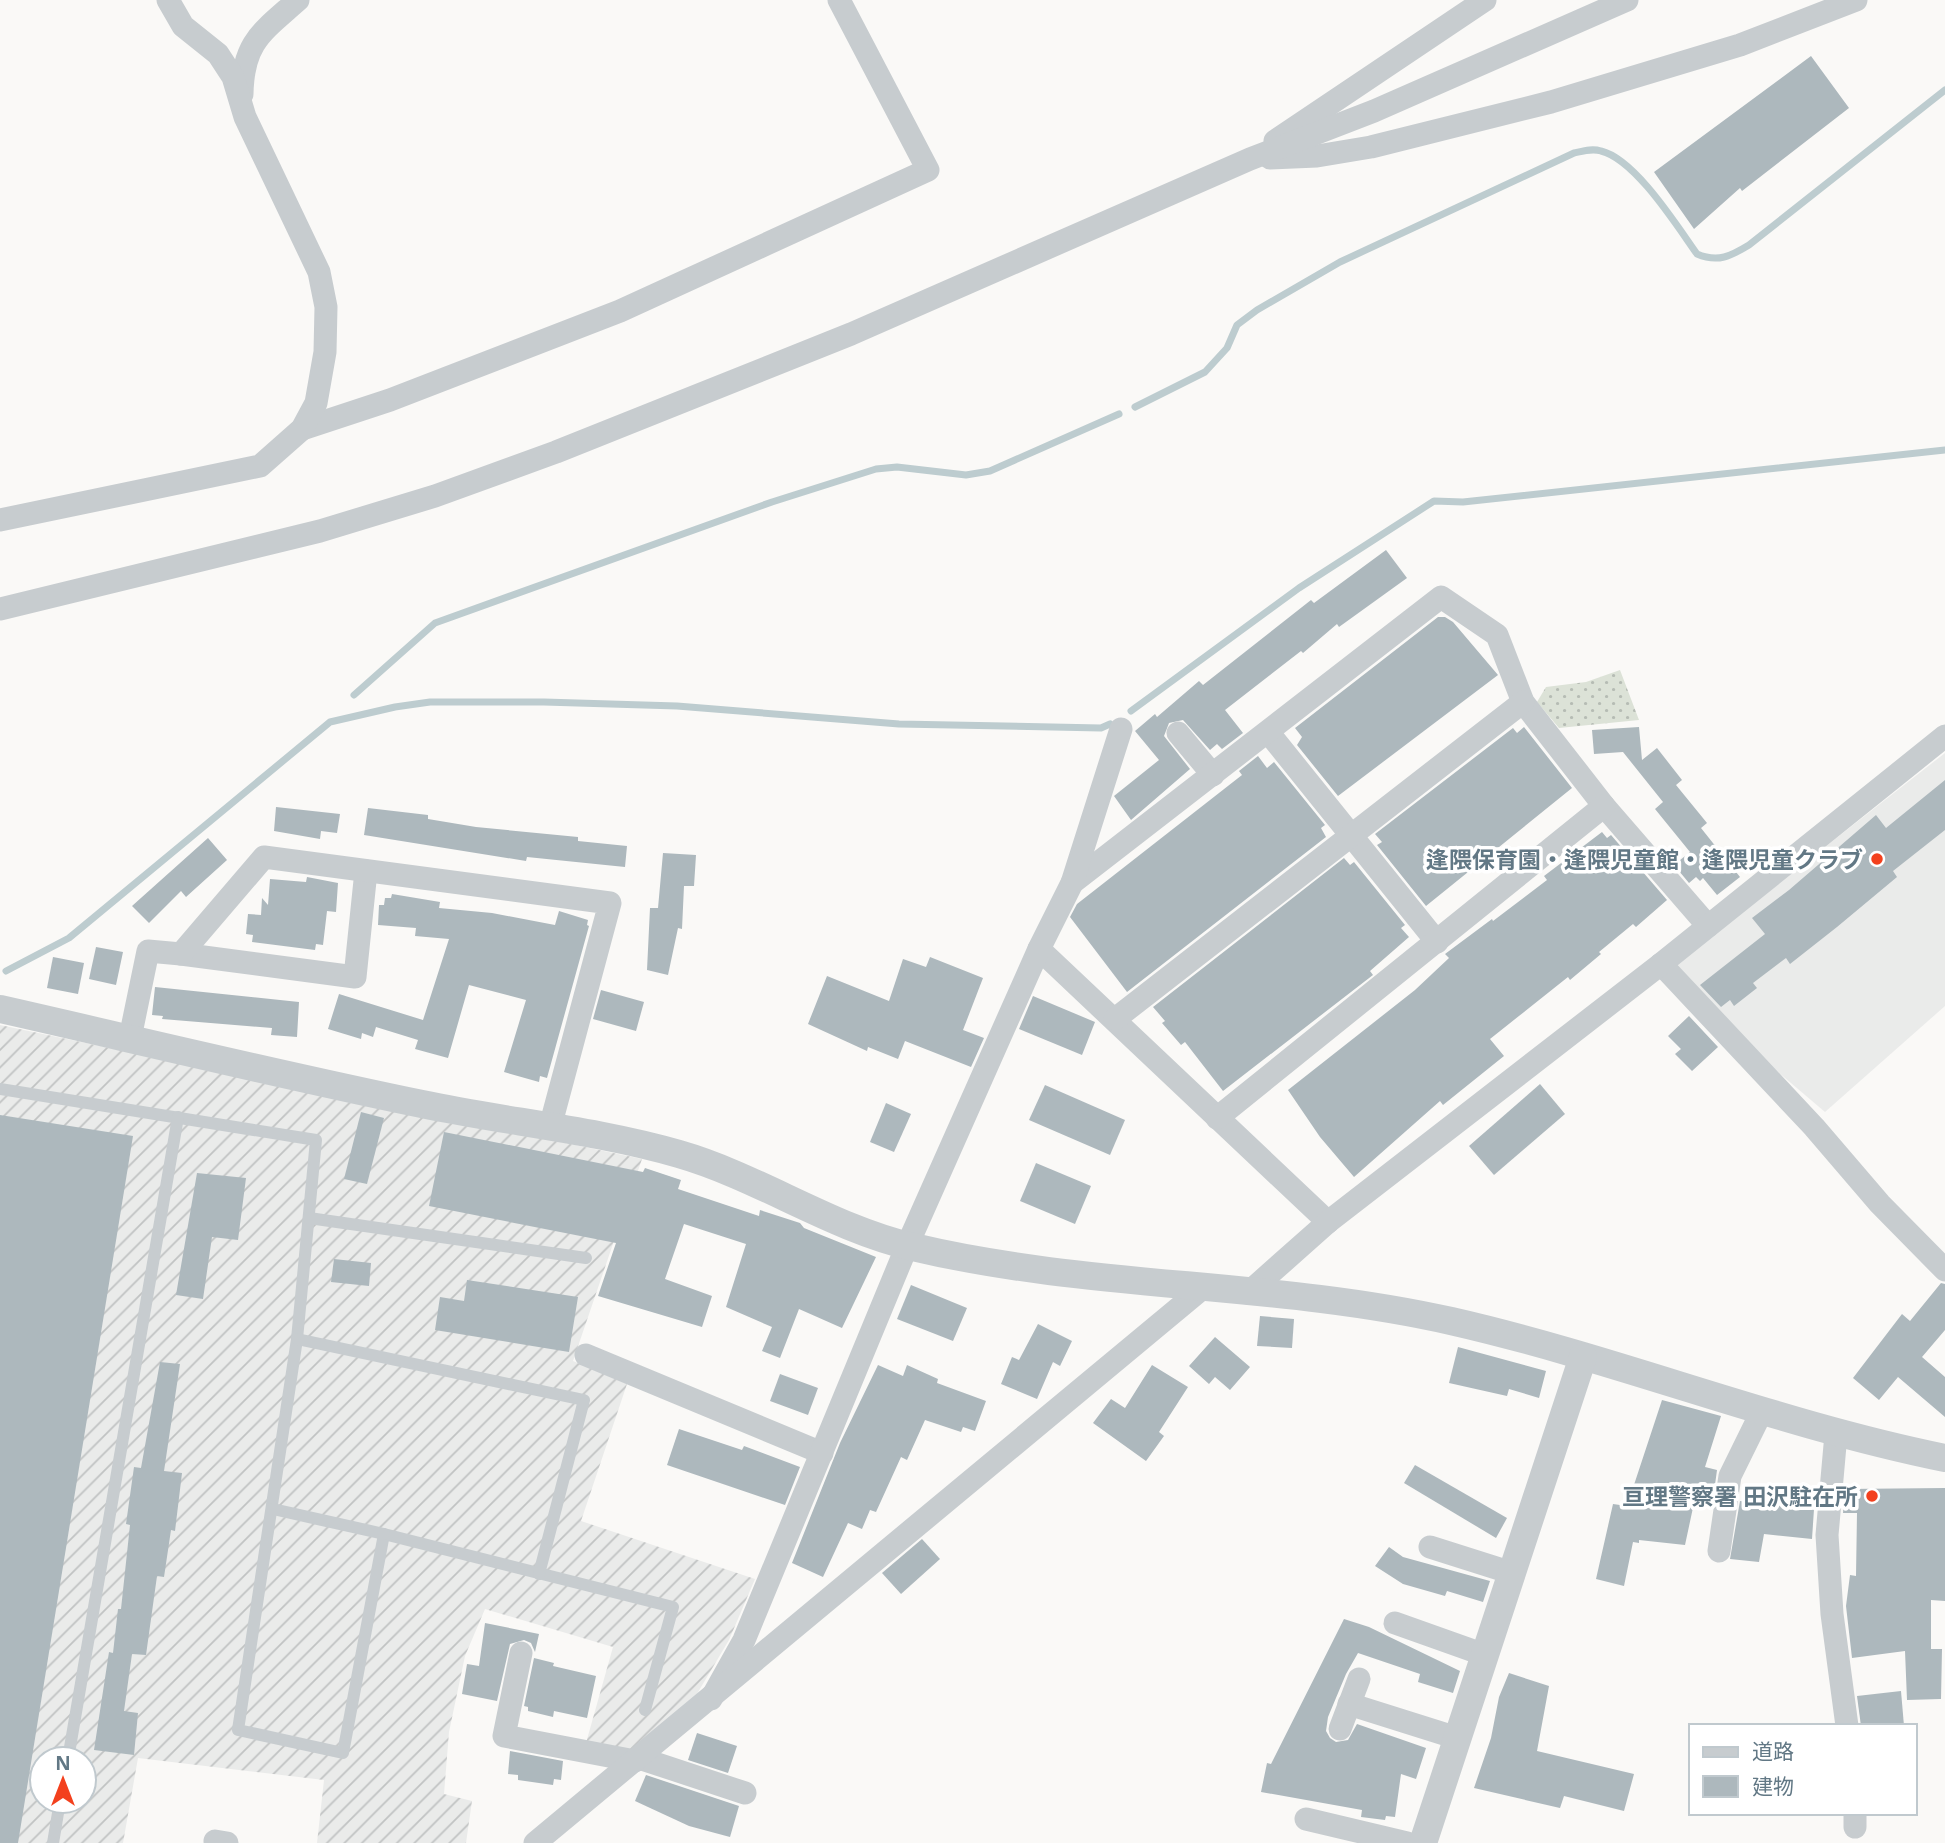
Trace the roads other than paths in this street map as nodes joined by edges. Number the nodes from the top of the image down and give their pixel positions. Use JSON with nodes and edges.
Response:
{"nodes":[{"id":1,"x":168,"y":0,"type":"edge"},
{"id":2,"x":298,"y":0,"type":"edge"},
{"id":3,"x":838,"y":0,"type":"edge"},
{"id":4,"x":1485,"y":0,"type":"edge"},
{"id":5,"x":1627,"y":0,"type":"edge"},
{"id":6,"x":1856,"y":0,"type":"edge"},
{"id":7,"x":242,"y":105,"type":"junction"},
{"id":8,"x":1250,"y":159,"type":"junction"},
{"id":9,"x":302,"y":429,"type":"junction"},
{"id":10,"x":0,"y":520,"type":"edge"},
{"id":11,"x":0,"y":609,"type":"edge"},
{"id":12,"x":1523,"y":702,"type":"junction"},
{"id":13,"x":1121,"y":729,"type":"dead end"},
{"id":14,"x":1268,"y":732,"type":"junction"},
{"id":15,"x":1178,"y":733,"type":"dead end"},
{"id":16,"x":1945,"y":736,"type":"edge"},
{"id":17,"x":1213,"y":775,"type":"junction"},
{"id":18,"x":1604,"y":806,"type":"junction"},
{"id":19,"x":1349,"y":836,"type":"junction"},
{"id":20,"x":366,"y":871,"type":"junction"},
{"id":21,"x":1072,"y":883,"type":"junction"},
{"id":22,"x":1708,"y":926,"type":"junction"},
{"id":23,"x":1437,"y":942,"type":"junction"},
{"id":24,"x":1039,"y":949,"type":"junction"},
{"id":25,"x":181,"y":954,"type":"junction"},
{"id":26,"x":1661,"y":964,"type":"junction"},
{"id":27,"x":0,"y":1009,"type":"edge"},
{"id":28,"x":1115,"y":1020,"type":"junction"},
{"id":29,"x":130,"y":1038,"type":"junction"},
{"id":30,"x":0,"y":1089,"type":"edge"},
{"id":31,"x":178,"y":1117,"type":"junction"},
{"id":32,"x":1217,"y":1118,"type":"junction"},
{"id":33,"x":550,"y":1127,"type":"junction"},
{"id":34,"x":309,"y":1217,"type":"junction"},
{"id":35,"x":1328,"y":1222,"type":"junction"},
{"id":36,"x":907,"y":1246,"type":"junction"},
{"id":37,"x":586,"y":1258,"type":"dead end"},
{"id":38,"x":1945,"y":1270,"type":"edge"},
{"id":39,"x":1204,"y":1287,"type":"junction"},
{"id":40,"x":1248,"y":1293,"type":"junction"},
{"id":41,"x":297,"y":1339,"type":"junction"},
{"id":42,"x":586,"y":1355,"type":"dead end"},
{"id":43,"x":1583,"y":1357,"type":"junction"},
{"id":44,"x":1762,"y":1411,"type":"junction"},
{"id":45,"x":1836,"y":1434,"type":"junction"},
{"id":46,"x":822,"y":1453,"type":"junction"},
{"id":47,"x":1945,"y":1458,"type":"edge"},
{"id":48,"x":273,"y":1509,"type":"junction"},
{"id":49,"x":384,"y":1534,"type":"junction"},
{"id":50,"x":1430,"y":1546,"type":"dead end"},
{"id":51,"x":1719,"y":1551,"type":"dead end"},
{"id":52,"x":1512,"y":1573,"type":"junction"},
{"id":53,"x":539,"y":1574,"type":"junction"},
{"id":54,"x":1395,"y":1623,"type":"dead end"},
{"id":55,"x":521,"y":1653,"type":"dead end"},
{"id":56,"x":1485,"y":1654,"type":"junction"},
{"id":57,"x":1359,"y":1679,"type":"dead end"},
{"id":58,"x":711,"y":1699,"type":"junction"},
{"id":59,"x":1349,"y":1704,"type":"junction"},
{"id":60,"x":645,"y":1710,"type":"dead end"},
{"id":61,"x":1847,"y":1724,"type":"edge"},
{"id":62,"x":1340,"y":1729,"type":"dead end"},
{"id":63,"x":1457,"y":1738,"type":"junction"},
{"id":64,"x":70,"y":1745,"type":"edge"},
{"id":65,"x":637,"y":1760,"type":"junction"},
{"id":66,"x":745,"y":1793,"type":"dead end"},
{"id":67,"x":58,"y":1815,"type":"edge"},
{"id":68,"x":1306,"y":1819,"type":"dead end"},
{"id":69,"x":53,"y":1843,"type":"edge"},
{"id":70,"x":535,"y":1843,"type":"edge"},
{"id":71,"x":1407,"y":1843,"type":"edge"},
{"id":72,"x":1423,"y":1843,"type":"edge"}],
"edges":[{"from":1,"to":7,"type":"street"},
{"from":2,"to":7,"type":"street"},
{"from":3,"to":9,"type":"street"},
{"from":4,"to":8,"type":"street"},
{"from":5,"to":8,"type":"street"},
{"from":6,"to":8,"type":"street"},
{"from":7,"to":9,"type":"street"},
{"from":8,"to":11,"type":"street"},
{"from":9,"to":10,"type":"street"},
{"from":12,"to":14,"type":"street"},
{"from":12,"to":18,"type":"street"},
{"from":12,"to":19,"type":"street"},
{"from":13,"to":21,"type":"street"},
{"from":14,"to":17,"type":"street"},
{"from":14,"to":19,"type":"street"},
{"from":15,"to":17,"type":"street"},
{"from":16,"to":22,"type":"street"},
{"from":17,"to":21,"type":"street"},
{"from":18,"to":22,"type":"street"},
{"from":18,"to":23,"type":"street"},
{"from":19,"to":23,"type":"street"},
{"from":19,"to":28,"type":"street"},
{"from":20,"to":25,"type":"street"},
{"from":20,"to":25,"type":"street"},
{"from":20,"to":33,"type":"street"},
{"from":21,"to":24,"type":"street"},
{"from":22,"to":26,"type":"street"},
{"from":23,"to":32,"type":"street"},
{"from":24,"to":28,"type":"street"},
{"from":24,"to":36,"type":"street"},
{"from":25,"to":29,"type":"street"},
{"from":26,"to":35,"type":"street"},
{"from":26,"to":38,"type":"street"},
{"from":27,"to":29,"type":"street"},
{"from":28,"to":32,"type":"street"},
{"from":29,"to":33,"type":"street"},
{"from":30,"to":31,"type":"lane"},
{"from":31,"to":34,"type":"lane"},
{"from":31,"to":64,"type":"lane"},
{"from":32,"to":35,"type":"street"},
{"from":33,"to":36,"type":"street"},
{"from":34,"to":37,"type":"lane"},
{"from":34,"to":41,"type":"lane"},
{"from":35,"to":40,"type":"street"},
{"from":36,"to":39,"type":"street"},
{"from":36,"to":46,"type":"street"},
{"from":39,"to":40,"type":"street"},
{"from":39,"to":58,"type":"street"},
{"from":40,"to":43,"type":"street"},
{"from":41,"to":48,"type":"lane"},
{"from":41,"to":53,"type":"lane"},
{"from":42,"to":46,"type":"street"},
{"from":43,"to":44,"type":"street"},
{"from":43,"to":52,"type":"street"},
{"from":44,"to":45,"type":"street"},
{"from":44,"to":51,"type":"street"},
{"from":45,"to":47,"type":"street"},
{"from":45,"to":61,"type":"street"},
{"from":46,"to":58,"type":"street"},
{"from":48,"to":49,"type":"lane"},
{"from":48,"to":49,"type":"lane"},
{"from":49,"to":53,"type":"lane"},
{"from":50,"to":52,"type":"street"},
{"from":52,"to":56,"type":"street"},
{"from":53,"to":60,"type":"lane"},
{"from":54,"to":56,"type":"street"},
{"from":55,"to":65,"type":"street"},
{"from":56,"to":63,"type":"street"},
{"from":57,"to":59,"type":"street"},
{"from":58,"to":65,"type":"street"},
{"from":59,"to":62,"type":"street"},
{"from":59,"to":63,"type":"street"},
{"from":63,"to":72,"type":"street"},
{"from":65,"to":66,"type":"street"},
{"from":65,"to":70,"type":"street"},
{"from":67,"to":69,"type":"lane"},
{"from":68,"to":71,"type":"street"}]}
